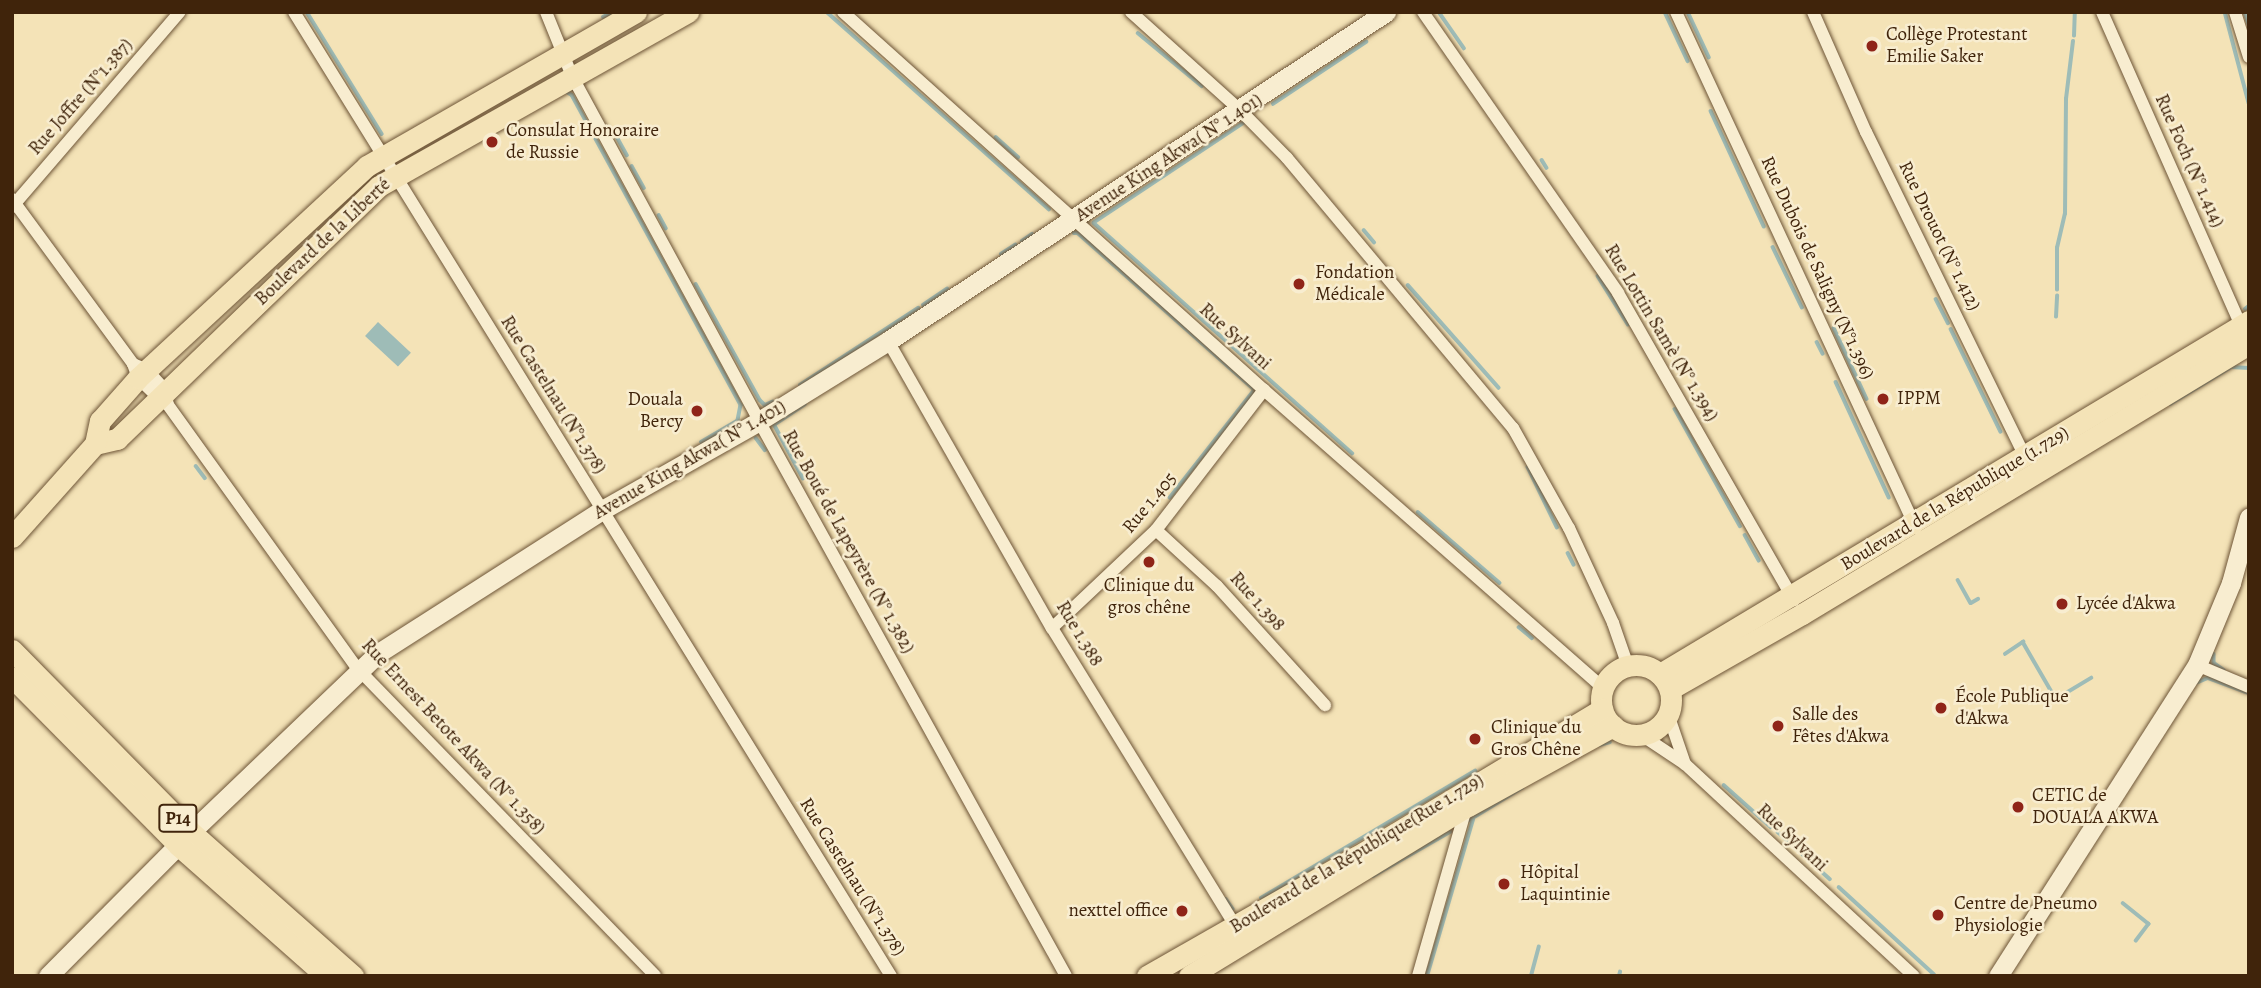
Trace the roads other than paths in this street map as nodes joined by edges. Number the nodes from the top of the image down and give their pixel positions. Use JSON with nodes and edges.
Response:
{"nodes":[{"id":1,"x":180,"y":12,"type":"edge"},
{"id":2,"x":294,"y":12,"type":"edge"},
{"id":3,"x":546,"y":12,"type":"edge"},
{"id":4,"x":636,"y":12,"type":"edge"},
{"id":5,"x":688,"y":12,"type":"edge"},
{"id":6,"x":843,"y":12,"type":"edge"},
{"id":7,"x":1131,"y":12,"type":"edge"},
{"id":8,"x":1386,"y":12,"type":"edge"},
{"id":9,"x":1423,"y":12,"type":"edge"},
{"id":10,"x":1676,"y":12,"type":"edge"},
{"id":11,"x":1813,"y":12,"type":"edge"},
{"id":12,"x":2102,"y":12,"type":"edge"},
{"id":13,"x":2235,"y":12,"type":"edge"},
{"id":14,"x":562,"y":54,"type":"junction"},
{"id":15,"x":2249,"y":57,"type":"edge"},
{"id":16,"x":572,"y":76,"type":"junction"},
{"id":17,"x":1241,"y":111,"type":"junction"},
{"id":18,"x":383,"y":155,"type":"junction"},
{"id":19,"x":395,"y":176,"type":"junction"},
{"id":20,"x":13,"y":204,"type":"edge"},
{"id":21,"x":1076,"y":219,"type":"junction"},
{"id":22,"x":2246,"y":331,"type":"edge"},
{"id":23,"x":888,"y":341,"type":"junction"},
{"id":24,"x":139,"y":371,"type":"junction"},
{"id":25,"x":1264,"y":390,"type":"junction"},
{"id":26,"x":163,"y":398,"type":"junction"},
{"id":27,"x":758,"y":421,"type":"junction"},
{"id":28,"x":95,"y":443,"type":"junction"},
{"id":29,"x":2030,"y":466,"type":"junction"},
{"id":30,"x":602,"y":510,"type":"junction"},
{"id":31,"x":2249,"y":517,"type":"edge"},
{"id":32,"x":1156,"y":530,"type":"junction"},
{"id":33,"x":1918,"y":532,"type":"junction"},
{"id":34,"x":12,"y":537,"type":"edge"},
{"id":35,"x":1797,"y":605,"type":"junction"},
{"id":36,"x":1052,"y":628,"type":"junction"},
{"id":37,"x":12,"y":650,"type":"edge"},
{"id":38,"x":2197,"y":665,"type":"junction"},
{"id":39,"x":1628,"y":666,"type":"junction"},
{"id":40,"x":358,"y":669,"type":"junction"},
{"id":41,"x":12,"y":677,"type":"edge"},
{"id":42,"x":1665,"y":682,"type":"junction"},
{"id":43,"x":2249,"y":687,"type":"edge"},
{"id":44,"x":1325,"y":705,"type":"dead end"},
{"id":45,"x":1606,"y":708,"type":"junction"},
{"id":46,"x":1668,"y":714,"type":"junction"},
{"id":47,"x":1640,"y":734,"type":"junction"},
{"id":48,"x":1685,"y":764,"type":"junction"},
{"id":49,"x":1464,"y":799,"type":"junction"},
{"id":50,"x":185,"y":838,"type":"junction"},
{"id":51,"x":1241,"y":934,"type":"junction"},
{"id":52,"x":48,"y":976,"type":"edge"},
{"id":53,"x":326,"y":976,"type":"edge"},
{"id":54,"x":353,"y":976,"type":"edge"},
{"id":55,"x":655,"y":976,"type":"edge"},
{"id":56,"x":891,"y":976,"type":"edge"},
{"id":57,"x":1066,"y":976,"type":"edge"},
{"id":58,"x":1147,"y":976,"type":"edge"},
{"id":59,"x":1189,"y":976,"type":"edge"},
{"id":60,"x":1418,"y":976,"type":"edge"},
{"id":61,"x":1913,"y":976,"type":"edge"},
{"id":62,"x":1998,"y":976,"type":"edge"}],
"edges":[{"from":1,"to":20,"type":"street","name":"Rue Joffre (N°1.387)"},
{"from":2,"to":18,"type":"street","name":"Rue Castelnau (N°1.378)"},
{"from":3,"to":14,"type":"street","name":"Rue Boué de Lapeyrère (N° 1.382)"},
{"from":4,"to":14,"type":"main road","name":"Boulevard de la Liberté"},
{"from":5,"to":16,"type":"main road","name":"Boulevard de la Liberté"},
{"from":6,"to":21,"type":"street","name":"Rue Sylvani"},
{"from":7,"to":17,"type":"street"},
{"from":8,"to":17,"type":"street","name":"Avenue King Akwa( N° 1.401)"},
{"from":9,"to":35,"type":"street","name":"Rue Lottin Samè (N° 1.394)"},
{"from":10,"to":33,"type":"street","name":"Rue Dubois de Saligny (N°1.396)"},
{"from":11,"to":29,"type":"street","name":"Rue Drouot (N° 1.412)"},
{"from":12,"to":22,"type":"street","name":"Rue Foch (N° 1.414)"},
{"from":13,"to":15,"type":"street"},
{"from":14,"to":16,"type":"street","name":"Rue Boué de Lapeyrère (N° 1.382)"},
{"from":14,"to":18,"type":"main road","name":"Boulevard de la Liberté"},
{"from":16,"to":19,"type":"main road","name":"Boulevard de la Liberté"},
{"from":16,"to":27,"type":"street","name":"Rue Boué de Lapeyrère (N° 1.382)"},
{"from":17,"to":21,"type":"street","name":"Avenue King Akwa( N° 1.401)"},
{"from":17,"to":39,"type":"street"},
{"from":18,"to":19,"type":"street","name":"Rue Castelnau (N°1.378)"},
{"from":18,"to":24,"type":"main road","name":"Boulevard de la Liberté"},
{"from":19,"to":26,"type":"main road","name":"Boulevard de la Liberté"},
{"from":19,"to":30,"type":"street","name":"Rue Castelnau (N°1.378)"},
{"from":20,"to":24,"type":"street","name":"Rue Ernest Betote Akwa (N° 1.358)"},
{"from":21,"to":23,"type":"street","name":"Avenue King Akwa( N° 1.401)"},
{"from":21,"to":25,"type":"street","name":"Rue Sylvani"},
{"from":22,"to":29,"type":"main road","name":"Boulevard de la République (1.729)"},
{"from":23,"to":27,"type":"street","name":"Avenue King Akwa( N° 1.401)"},
{"from":23,"to":36,"type":"street","name":"Rue 1.388"},
{"from":24,"to":26,"type":"street","name":"Rue Ernest Betote Akwa (N° 1.358)"},
{"from":24,"to":28,"type":"main road","name":"Boulevard de la Liberté"},
{"from":25,"to":32,"type":"street","name":"Rue 1.405"},
{"from":25,"to":45,"type":"street","name":"Rue Sylvani"},
{"from":26,"to":28,"type":"main road","name":"Boulevard de la Liberté"},
{"from":26,"to":40,"type":"street","name":"Rue Ernest Betote Akwa (N° 1.358)"},
{"from":27,"to":30,"type":"street","name":"Avenue King Akwa( N° 1.401)"},
{"from":27,"to":57,"type":"street","name":"Rue Boué de Lapeyrère (N° 1.382)"},
{"from":28,"to":34,"type":"main road","name":"Boulevard de la Liberté"},
{"from":29,"to":33,"type":"main road","name":"Boulevard de la République (1.729)"},
{"from":30,"to":40,"type":"street","name":"Avenue King Akwa( N° 1.401)"},
{"from":30,"to":56,"type":"street","name":"Rue Castelnau (N°1.378)"},
{"from":31,"to":38,"type":"street"},
{"from":32,"to":36,"type":"street","name":"Rue 1.405"},
{"from":32,"to":44,"type":"street","name":"Rue 1.398"},
{"from":33,"to":35,"type":"main road","name":"Boulevard de la République (1.729)"},
{"from":35,"to":42,"type":"main road","name":"Boulevard de la République (1.729)"},
{"from":36,"to":51,"type":"street","name":"Rue 1.388"},
{"from":37,"to":50,"type":"main road","number":"P14"},
{"from":38,"to":43,"type":"street"},
{"from":38,"to":62,"type":"street"},
{"from":39,"to":42,"type":"main road"},
{"from":39,"to":45,"type":"main road"},
{"from":40,"to":50,"type":"street","name":"Avenue King Akwa( N° 1.401)"},
{"from":40,"to":55,"type":"street","name":"Rue Ernest Betote Akwa (N° 1.358)"},
{"from":41,"to":50,"type":"main road","number":"P14"},
{"from":42,"to":46,"type":"main road"},
{"from":45,"to":47,"type":"main road"},
{"from":45,"to":49,"type":"main road","name":"Boulevard de la République(Rue 1.729)"},
{"from":46,"to":47,"type":"main road"},
{"from":46,"to":48,"type":"street","name":"Rue Sylvani"},
{"from":47,"to":48,"type":"street"},
{"from":48,"to":61,"type":"street","name":"Rue Sylvani"},
{"from":49,"to":51,"type":"main road","name":"Boulevard de la République(Rue 1.729)"},
{"from":49,"to":60,"type":"street"},
{"from":50,"to":52,"type":"street","name":"Avenue King Akwa( N° 1.401)"},
{"from":50,"to":53,"type":"main road","number":"P14"},
{"from":50,"to":54,"type":"main road","number":"P14"},
{"from":51,"to":58,"type":"main road","name":"Boulevard de la République(Rue 1.729)"},
{"from":51,"to":59,"type":"main road","name":"Boulevard de la République(Rue 1.729)"}]}
